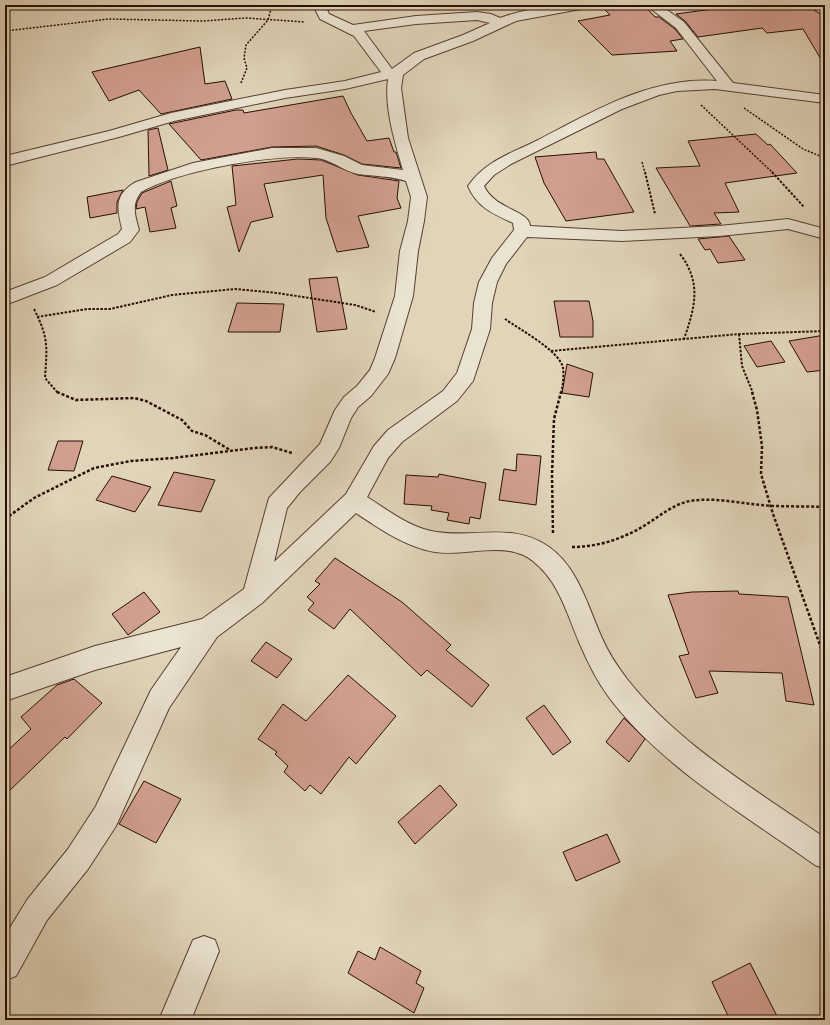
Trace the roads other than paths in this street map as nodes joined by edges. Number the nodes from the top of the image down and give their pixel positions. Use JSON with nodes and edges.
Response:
{"nodes":[{"id":1,"x":319,"y":5,"type":"edge"},
{"id":2,"x":581,"y":5,"type":"edge"},
{"id":3,"x":652,"y":5,"type":"edge"},
{"id":4,"x":813,"y":5,"type":"edge"},
{"id":5,"x":556,"y":7,"type":"edge"},
{"id":6,"x":825,"y":12,"type":"edge"},
{"id":7,"x":500,"y":23,"type":"junction"},
{"id":8,"x":354,"y":29,"type":"junction"},
{"id":9,"x":393,"y":74,"type":"junction"},
{"id":10,"x":729,"y":87,"type":"junction"},
{"id":11,"x":825,"y":99,"type":"edge"},
{"id":12,"x":5,"y":161,"type":"edge"},
{"id":13,"x":414,"y":178,"type":"junction"},
{"id":14,"x":522,"y":231,"type":"junction"},
{"id":15,"x":825,"y":234,"type":"edge"},
{"id":16,"x":5,"y":299,"type":"edge"},
{"id":17,"x":354,"y":500,"type":"junction"},
{"id":18,"x":254,"y":595,"type":"junction"},
{"id":19,"x":208,"y":629,"type":"junction"},
{"id":20,"x":5,"y":690,"type":"edge"},
{"id":21,"x":825,"y":856,"type":"edge"},
{"id":22,"x":204,"y":951,"type":"dead end"},
{"id":23,"x":5,"y":966,"type":"edge"},
{"id":24,"x":175,"y":1020,"type":"edge"}],
"edges":[{"from":1,"to":8,"type":"street"},
{"from":2,"to":5,"type":"street"},
{"from":3,"to":10,"type":"street"},
{"from":4,"to":6,"type":"street"},
{"from":5,"to":7,"type":"street"},
{"from":7,"to":8,"type":"street"},
{"from":7,"to":9,"type":"street"},
{"from":8,"to":9,"type":"street"},
{"from":9,"to":12,"type":"street"},
{"from":9,"to":13,"type":"street"},
{"from":10,"to":11,"type":"street"},
{"from":10,"to":14,"type":"street"},
{"from":13,"to":16,"type":"street"},
{"from":13,"to":18,"type":"street"},
{"from":14,"to":15,"type":"street"},
{"from":14,"to":17,"type":"street"},
{"from":17,"to":18,"type":"street"},
{"from":17,"to":21,"type":"street"},
{"from":18,"to":19,"type":"street"},
{"from":19,"to":20,"type":"street"},
{"from":19,"to":23,"type":"street"},
{"from":22,"to":24,"type":"street"}]}
